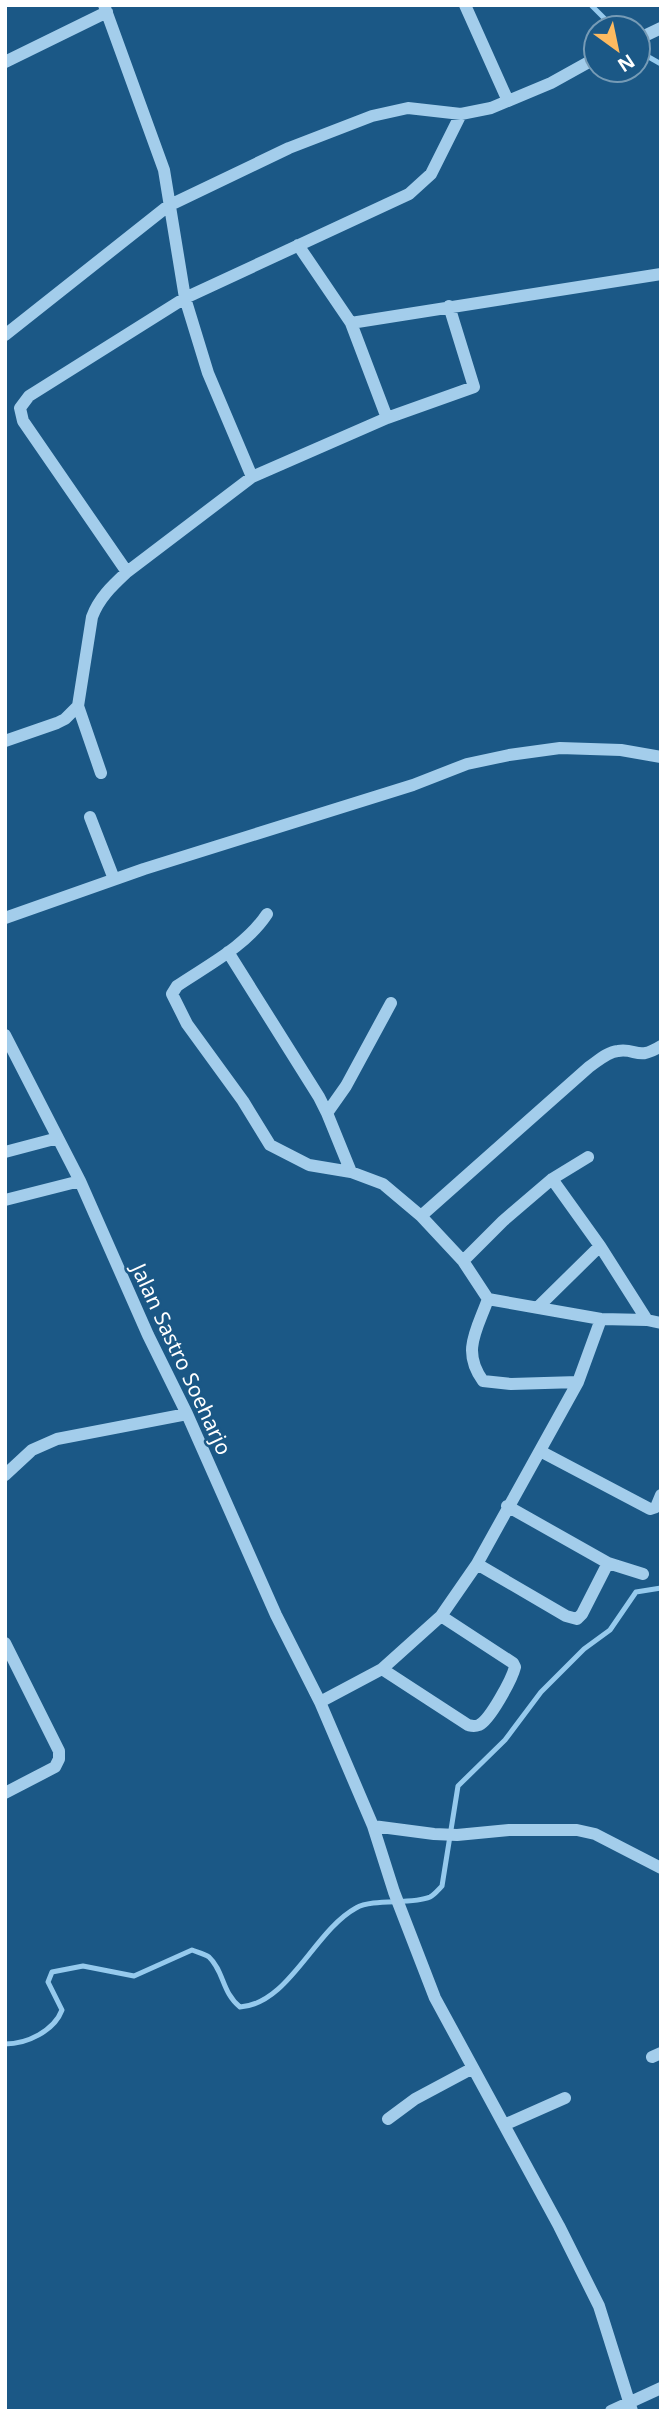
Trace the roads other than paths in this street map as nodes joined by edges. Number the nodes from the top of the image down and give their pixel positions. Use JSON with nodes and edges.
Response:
{"nodes":[{"id":1,"x":465,"y":5,"type":"edge"},
{"id":2,"x":106,"y":9,"type":"edge"},
{"id":3,"x":5,"y":62,"type":"edge"},
{"id":4,"x":582,"y":66,"type":"edge"},
{"id":5,"x":509,"y":101,"type":"junction"},
{"id":6,"x":461,"y":114,"type":"junction"},
{"id":7,"x":168,"y":206,"type":"junction"},
{"id":8,"x":298,"y":245,"type":"junction"},
{"id":9,"x":661,"y":274,"type":"edge"},
{"id":10,"x":185,"y":298,"type":"junction"},
{"id":11,"x":449,"y":306,"type":"junction"},
{"id":12,"x":351,"y":323,"type":"junction"},
{"id":13,"x":5,"y":335,"type":"edge"},
{"id":14,"x":387,"y":418,"type":"junction"},
{"id":15,"x":252,"y":477,"type":"junction"},
{"id":16,"x":127,"y":572,"type":"junction"},
{"id":17,"x":78,"y":706,"type":"junction"},
{"id":18,"x":5,"y":741,"type":"edge"},
{"id":19,"x":661,"y":757,"type":"edge"},
{"id":20,"x":102,"y":773,"type":"dead end"},
{"id":21,"x":90,"y":817,"type":"dead end"},
{"id":22,"x":114,"y":879,"type":"junction"},
{"id":23,"x":267,"y":914,"type":"dead end"},
{"id":24,"x":5,"y":918,"type":"edge"},
{"id":25,"x":228,"y":952,"type":"junction"},
{"id":26,"x":391,"y":1003,"type":"dead end"},
{"id":27,"x":5,"y":1035,"type":"edge"},
{"id":28,"x":661,"y":1046,"type":"edge"},
{"id":29,"x":327,"y":1113,"type":"junction"},
{"id":30,"x":58,"y":1138,"type":"junction"},
{"id":31,"x":5,"y":1152,"type":"edge"},
{"id":32,"x":588,"y":1157,"type":"dead end"},
{"id":33,"x":351,"y":1172,"type":"junction"},
{"id":34,"x":552,"y":1179,"type":"junction"},
{"id":35,"x":80,"y":1181,"type":"junction"},
{"id":36,"x":5,"y":1200,"type":"edge"},
{"id":37,"x":421,"y":1216,"type":"junction"},
{"id":38,"x":600,"y":1245,"type":"junction"},
{"id":39,"x":463,"y":1261,"type":"junction"},
{"id":40,"x":488,"y":1299,"type":"junction"},
{"id":41,"x":538,"y":1307,"type":"junction"},
{"id":42,"x":601,"y":1319,"type":"junction"},
{"id":43,"x":647,"y":1320,"type":"junction"},
{"id":44,"x":661,"y":1323,"type":"edge"},
{"id":45,"x":578,"y":1382,"type":"junction"},
{"id":46,"x":187,"y":1414,"type":"junction"},
{"id":47,"x":540,"y":1451,"type":"junction"},
{"id":48,"x":5,"y":1475,"type":"edge"},
{"id":49,"x":661,"y":1495,"type":"edge"},
{"id":50,"x":507,"y":1506,"type":"junction"},
{"id":51,"x":608,"y":1563,"type":"junction"},
{"id":52,"x":477,"y":1564,"type":"junction"},
{"id":53,"x":643,"y":1574,"type":"dead end"},
{"id":54,"x":441,"y":1616,"type":"junction"},
{"id":55,"x":5,"y":1643,"type":"edge"},
{"id":56,"x":382,"y":1669,"type":"junction"},
{"id":57,"x":320,"y":1702,"type":"junction"},
{"id":58,"x":5,"y":1793,"type":"edge"},
{"id":59,"x":373,"y":1826,"type":"junction"},
{"id":60,"x":661,"y":1868,"type":"edge"},
{"id":61,"x":473,"y":2068,"type":"junction"},
{"id":62,"x":565,"y":2098,"type":"dead end"},
{"id":63,"x":388,"y":2119,"type":"dead end"},
{"id":64,"x":504,"y":2125,"type":"junction"},
{"id":65,"x":661,"y":2388,"type":"edge"},
{"id":66,"x":631,"y":2406,"type":"edge"},
{"id":67,"x":611,"y":2411,"type":"edge"}],
"edges":[{"from":1,"to":5,"type":"street"},
{"from":2,"to":3,"type":"street"},
{"from":2,"to":7,"type":"street"},
{"from":4,"to":5,"type":"street"},
{"from":5,"to":6,"type":"street"},
{"from":6,"to":7,"type":"street"},
{"from":6,"to":8,"type":"street"},
{"from":7,"to":10,"type":"street"},
{"from":7,"to":13,"type":"street"},
{"from":8,"to":10,"type":"street"},
{"from":8,"to":12,"type":"street"},
{"from":9,"to":11,"type":"street"},
{"from":10,"to":15,"type":"street"},
{"from":10,"to":16,"type":"street"},
{"from":11,"to":12,"type":"street"},
{"from":11,"to":14,"type":"street"},
{"from":12,"to":14,"type":"street"},
{"from":14,"to":15,"type":"street"},
{"from":15,"to":16,"type":"street"},
{"from":16,"to":17,"type":"street"},
{"from":17,"to":18,"type":"street"},
{"from":17,"to":20,"type":"street"},
{"from":19,"to":22,"type":"street"},
{"from":21,"to":22,"type":"street"},
{"from":22,"to":24,"type":"street"},
{"from":23,"to":25,"type":"street"},
{"from":25,"to":29,"type":"street"},
{"from":25,"to":33,"type":"street"},
{"from":26,"to":29,"type":"street"},
{"from":27,"to":30,"type":"street","name":"Jalan Sastro Soeharjo"},
{"from":28,"to":37,"type":"street"},
{"from":29,"to":33,"type":"street"},
{"from":30,"to":31,"type":"street"},
{"from":30,"to":35,"type":"street","name":"Jalan Sastro Soeharjo"},
{"from":32,"to":34,"type":"street"},
{"from":33,"to":37,"type":"street"},
{"from":34,"to":38,"type":"street"},
{"from":34,"to":39,"type":"street"},
{"from":35,"to":36,"type":"street"},
{"from":35,"to":46,"type":"street","name":"Jalan Sastro Soeharjo"},
{"from":37,"to":39,"type":"street"},
{"from":38,"to":41,"type":"street"},
{"from":38,"to":43,"type":"street"},
{"from":39,"to":40,"type":"street"},
{"from":40,"to":41,"type":"street"},
{"from":40,"to":45,"type":"street"},
{"from":41,"to":42,"type":"street"},
{"from":42,"to":43,"type":"street"},
{"from":42,"to":45,"type":"street"},
{"from":43,"to":44,"type":"street"},
{"from":45,"to":47,"type":"street"},
{"from":46,"to":48,"type":"street"},
{"from":46,"to":57,"type":"street","name":"Jalan Sastro Soeharjo"},
{"from":47,"to":49,"type":"street"},
{"from":47,"to":50,"type":"street"},
{"from":50,"to":51,"type":"street"},
{"from":50,"to":52,"type":"street"},
{"from":51,"to":52,"type":"street"},
{"from":51,"to":53,"type":"street"},
{"from":52,"to":54,"type":"street"},
{"from":54,"to":56,"type":"street"},
{"from":54,"to":56,"type":"street"},
{"from":55,"to":58,"type":"street"},
{"from":56,"to":57,"type":"street"},
{"from":57,"to":59,"type":"street","name":"Jalan Sastro Soeharjo"},
{"from":59,"to":60,"type":"street"},
{"from":59,"to":61,"type":"street","name":"Jalan Sastro Soeharjo"},
{"from":61,"to":63,"type":"street"},
{"from":61,"to":64,"type":"street","name":"Jalan Sastro Soeharjo"},
{"from":62,"to":64,"type":"street"},
{"from":64,"to":66,"type":"street","name":"Jalan Sastro Soeharjo"},
{"from":65,"to":66,"type":"street"},
{"from":66,"to":67,"type":"street"}]}
